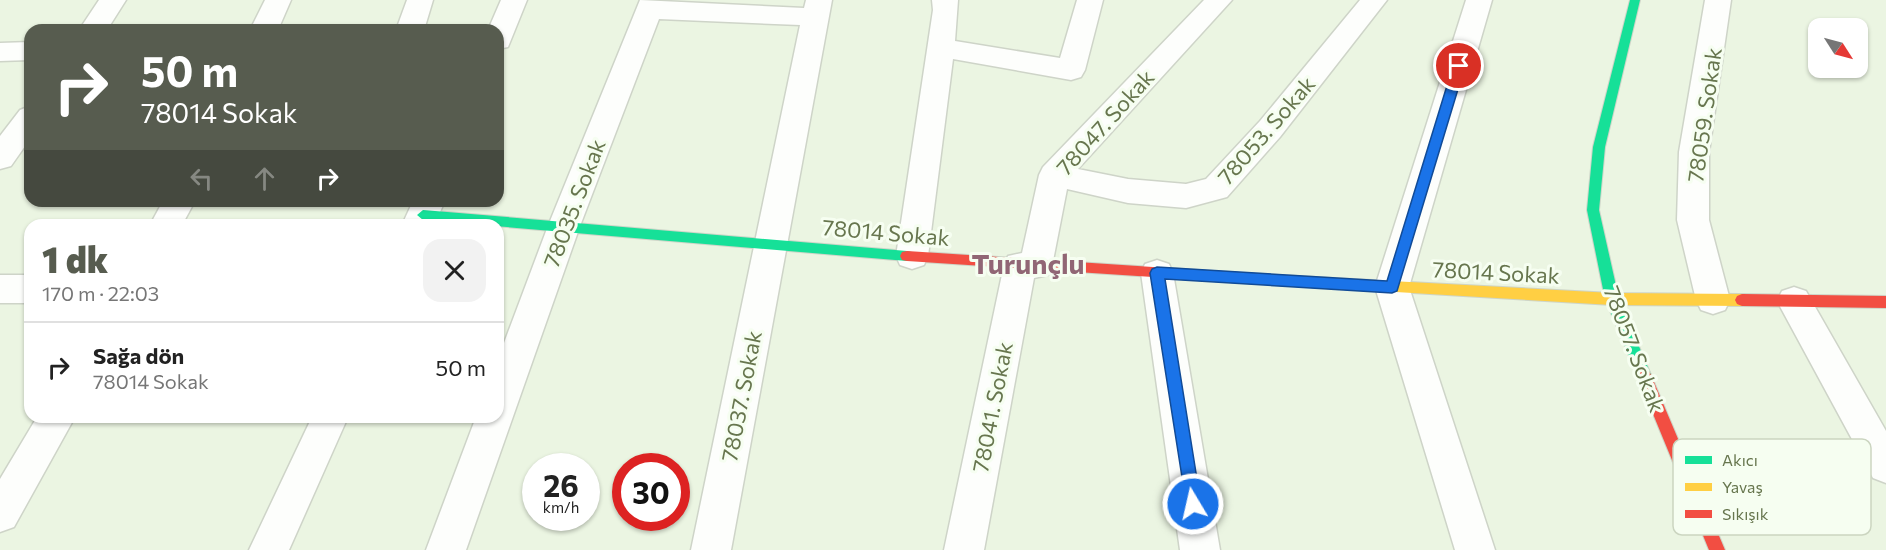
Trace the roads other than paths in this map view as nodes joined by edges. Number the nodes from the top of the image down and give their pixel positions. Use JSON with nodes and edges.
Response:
{"nodes":[{"id":1,"x":113,"y":0,"type":"edge"},
{"id":2,"x":278,"y":0,"type":"edge"},
{"id":3,"x":420,"y":0,"type":"edge"},
{"id":4,"x":514,"y":0,"type":"edge"},
{"id":5,"x":945,"y":0,"type":"edge"},
{"id":6,"x":1090,"y":0,"type":"edge"},
{"id":7,"x":1219,"y":0,"type":"edge"},
{"id":8,"x":1374,"y":0,"type":"edge"},
{"id":9,"x":1479,"y":0,"type":"edge"},
{"id":10,"x":1635,"y":0,"type":"edge"},
{"id":11,"x":1718,"y":0,"type":"edge"},
{"id":12,"x":652,"y":5,"type":"edge"},
{"id":13,"x":817,"y":8,"type":"edge"},
{"id":14,"x":97,"y":24,"type":"edge"},
{"id":15,"x":267,"y":24,"type":"edge"},
{"id":16,"x":412,"y":24,"type":"edge"},
{"id":17,"x":504,"y":25,"type":"edge"},
{"id":18,"x":941,"y":48,"type":"junction"},
{"id":19,"x":24,"y":51,"type":"edge"},
{"id":20,"x":0,"y":52,"type":"edge"},
{"id":21,"x":24,"y":125,"type":"edge"},
{"id":22,"x":0,"y":158,"type":"edge"},
{"id":23,"x":1054,"y":175,"type":"junction"},
{"id":24,"x":423,"y":214,"type":"edge"},
{"id":25,"x":487,"y":219,"type":"edge"},
{"id":26,"x":504,"y":220,"type":"edge"},
{"id":27,"x":564,"y":225,"type":"junction"},
{"id":28,"x":770,"y":243,"type":"junction"},
{"id":29,"x":912,"y":256,"type":"junction"},
{"id":30,"x":1028,"y":265,"type":"junction"},
{"id":31,"x":1157,"y":273,"type":"junction"},
{"id":32,"x":1392,"y":287,"type":"junction"},
{"id":33,"x":0,"y":289,"type":"edge"},
{"id":34,"x":24,"y":290,"type":"edge"},
{"id":35,"x":1612,"y":299,"type":"junction"},
{"id":36,"x":1713,"y":300,"type":"junction"},
{"id":37,"x":1794,"y":301,"type":"junction"},
{"id":38,"x":1886,"y":302,"type":"edge"},
{"id":39,"x":504,"y":390,"type":"edge"},
{"id":40,"x":53,"y":423,"type":"edge"},
{"id":41,"x":327,"y":423,"type":"edge"},
{"id":42,"x":492,"y":423,"type":"edge"},
{"id":43,"x":1871,"y":439,"type":"edge"},
{"id":44,"x":1871,"y":439,"type":"edge"},
{"id":45,"x":1673,"y":445,"type":"edge"},
{"id":46,"x":1886,"y":466,"type":"edge"},
{"id":47,"x":0,"y":514,"type":"edge"},
{"id":48,"x":1711,"y":535,"type":"edge"},
{"id":49,"x":269,"y":550,"type":"edge"},
{"id":50,"x":446,"y":550,"type":"edge"},
{"id":51,"x":711,"y":550,"type":"edge"},
{"id":52,"x":964,"y":550,"type":"edge"},
{"id":53,"x":1200,"y":550,"type":"edge"},
{"id":54,"x":1475,"y":550,"type":"edge"},
{"id":55,"x":1717,"y":550,"type":"edge"}],
"edges":[{"from":1,"to":14,"type":"street"},
{"from":2,"to":15,"type":"street"},
{"from":3,"to":16,"type":"street"},
{"from":4,"to":17,"type":"street"},
{"from":5,"to":18,"type":"street"},
{"from":6,"to":18,"type":"street"},
{"from":7,"to":23,"type":"street","name":"78047. Sokak"},
{"from":8,"to":23,"type":"street","name":"78053. Sokak"},
{"from":9,"to":32,"type":"street"},
{"from":10,"to":35,"type":"street","name":"78057. Sokak"},
{"from":11,"to":36,"type":"street","name":"78059. Sokak"},
{"from":12,"to":13,"type":"street"},
{"from":12,"to":27,"type":"street","name":"78035. Sokak"},
{"from":13,"to":28,"type":"street","name":"78037. Sokak"},
{"from":18,"to":29,"type":"street"},
{"from":19,"to":20,"type":"street"},
{"from":21,"to":22,"type":"street"},
{"from":23,"to":30,"type":"street","name":"78047. Sokak"},
{"from":24,"to":25,"type":"street","name":"78014 Sokak"},
{"from":26,"to":27,"type":"street","name":"78014 Sokak"},
{"from":27,"to":28,"type":"street","name":"78014 Sokak"},
{"from":27,"to":39,"type":"street","name":"78035. Sokak"},
{"from":28,"to":29,"type":"street","name":"78014 Sokak"},
{"from":28,"to":51,"type":"street","name":"78037. Sokak"},
{"from":29,"to":30,"type":"street","name":"78014 Sokak"},
{"from":30,"to":31,"type":"street","name":"78014 Sokak"},
{"from":30,"to":52,"type":"street","name":"78041. Sokak"},
{"from":31,"to":32,"type":"street","name":"78014 Sokak"},
{"from":31,"to":53,"type":"street"},
{"from":32,"to":35,"type":"street","name":"78014 Sokak"},
{"from":32,"to":54,"type":"street"},
{"from":33,"to":34,"type":"street"},
{"from":35,"to":36,"type":"street","name":"78014 Sokak"},
{"from":35,"to":45,"type":"street","name":"78057. Sokak"},
{"from":36,"to":37,"type":"street","name":"78014 Sokak"},
{"from":37,"to":38,"type":"street","name":"78014 Sokak"},
{"from":37,"to":43,"type":"street"},
{"from":40,"to":47,"type":"street"},
{"from":41,"to":49,"type":"street"},
{"from":42,"to":50,"type":"street"},
{"from":44,"to":46,"type":"street"},
{"from":48,"to":55,"type":"street","name":"78057. Sokak"}]}
